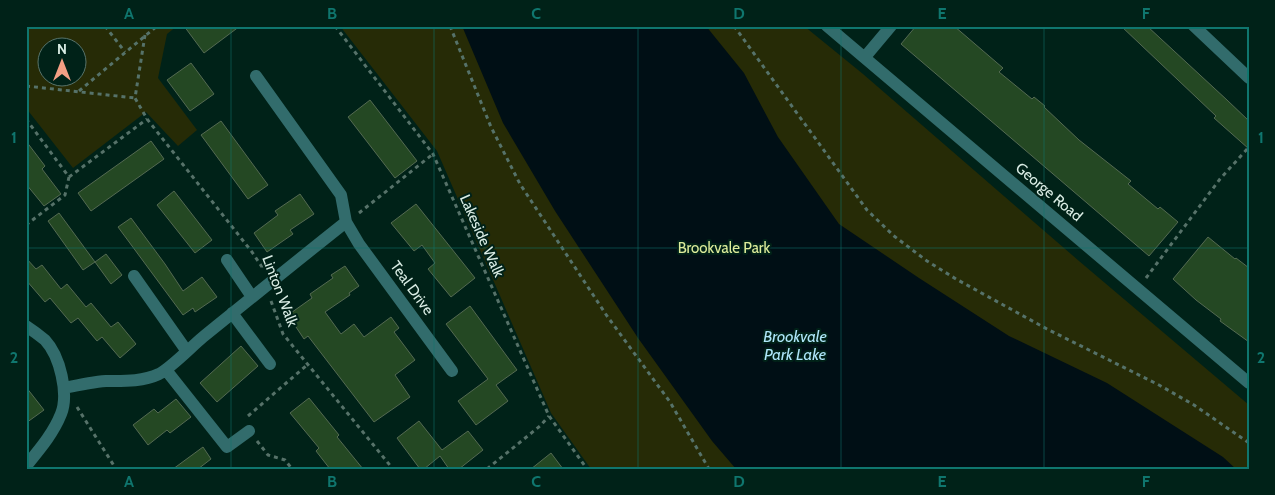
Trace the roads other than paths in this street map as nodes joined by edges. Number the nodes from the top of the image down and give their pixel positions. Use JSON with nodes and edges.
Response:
{"nodes":[{"id":1,"x":828,"y":26,"type":"edge"},
{"id":2,"x":892,"y":26,"type":"edge"},
{"id":3,"x":1194,"y":26,"type":"edge"},
{"id":4,"x":865,"y":56,"type":"junction"},
{"id":5,"x":256,"y":76,"type":"dead end"},
{"id":6,"x":1249,"y":78,"type":"edge"},
{"id":7,"x":346,"y":222,"type":"junction"},
{"id":8,"x":228,"y":260,"type":"dead end"},
{"id":9,"x":134,"y":276,"type":"dead end"},
{"id":10,"x":252,"y":297,"type":"junction"},
{"id":11,"x":232,"y":313,"type":"junction"},
{"id":12,"x":26,"y":326,"type":"edge"},
{"id":13,"x":186,"y":350,"type":"junction"},
{"id":14,"x":270,"y":364,"type":"dead end"},
{"id":15,"x":166,"y":370,"type":"junction"},
{"id":16,"x":452,"y":371,"type":"dead end"},
{"id":17,"x":1249,"y":383,"type":"edge"},
{"id":18,"x":64,"y":388,"type":"junction"},
{"id":19,"x":248,"y":431,"type":"road end"},
{"id":20,"x":26,"y":466,"type":"edge"}],
"edges":[{"from":1,"to":4,"type":"street","name":"George Road"},
{"from":2,"to":4,"type":"street"},
{"from":3,"to":6,"type":"street"},
{"from":4,"to":17,"type":"street","name":"George Road"},
{"from":5,"to":7,"type":"street","name":"Teal Drive"},
{"from":7,"to":10,"type":"street"},
{"from":7,"to":16,"type":"street","name":"Teal Drive"},
{"from":8,"to":10,"type":"street"},
{"from":9,"to":13,"type":"street"},
{"from":10,"to":11,"type":"street"},
{"from":11,"to":13,"type":"street"},
{"from":11,"to":14,"type":"street"},
{"from":12,"to":18,"type":"street"},
{"from":13,"to":15,"type":"street"},
{"from":15,"to":18,"type":"street"},
{"from":15,"to":19,"type":"street"},
{"from":18,"to":20,"type":"street"}]}
